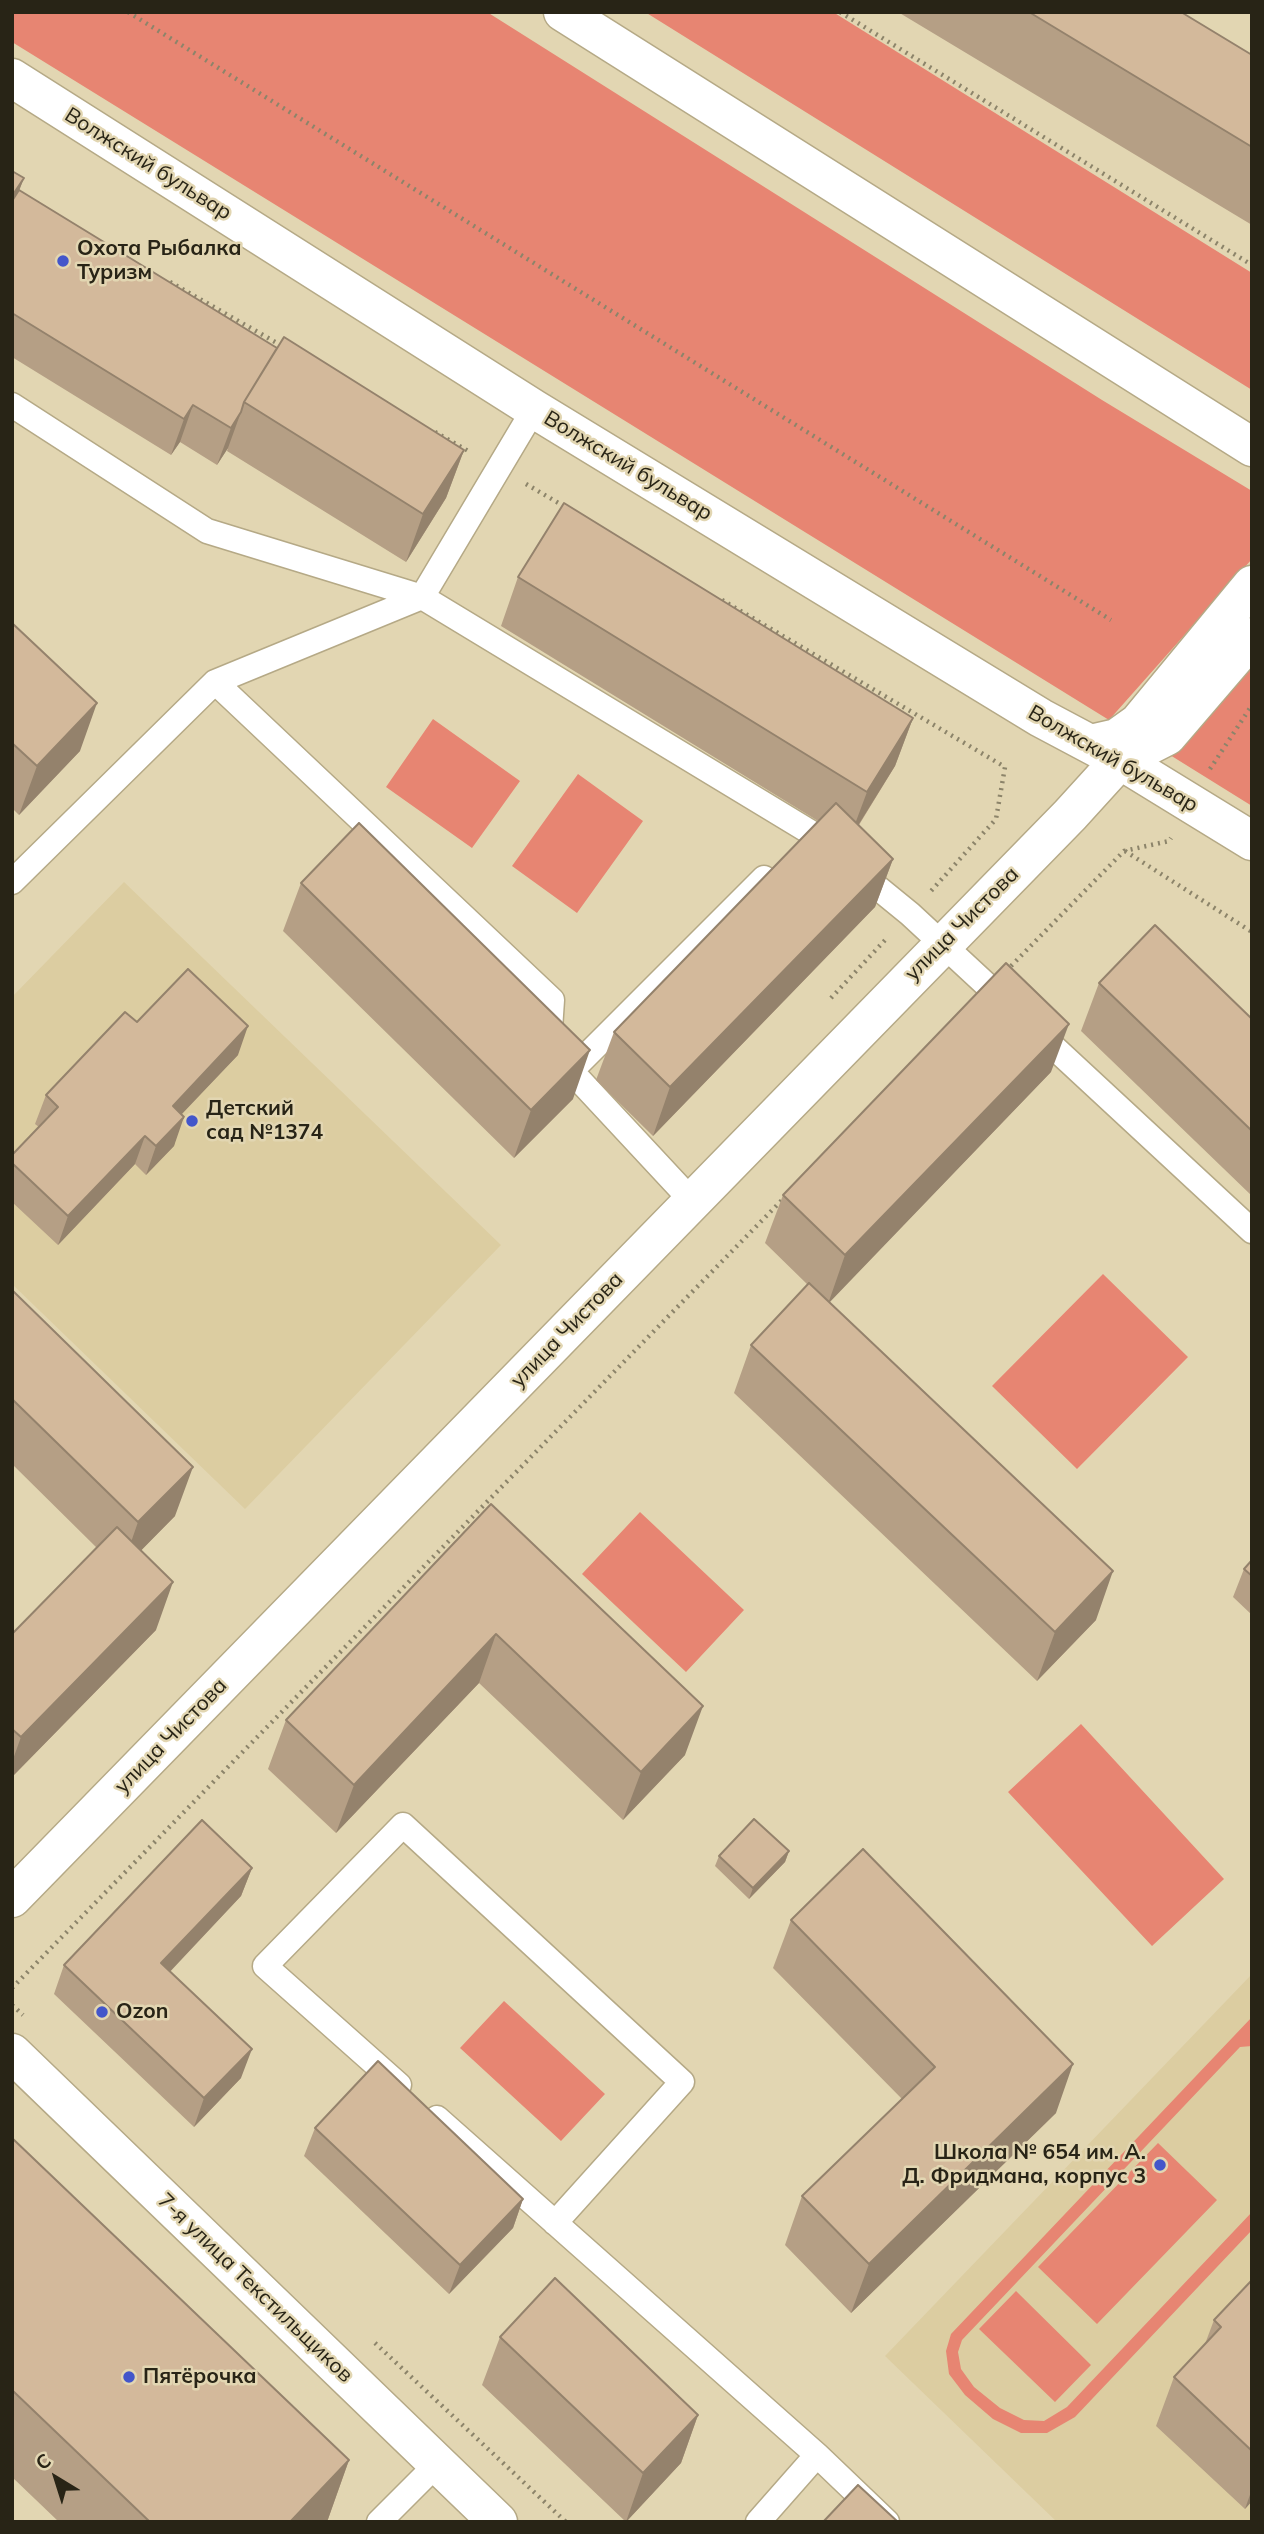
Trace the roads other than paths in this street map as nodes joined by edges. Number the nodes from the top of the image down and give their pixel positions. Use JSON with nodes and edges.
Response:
{"nodes":[{"id":1,"x":563,"y":12,"type":"edge"},
{"id":2,"x":12,"y":78,"type":"edge"},
{"id":3,"x":12,"y":405,"type":"edge"},
{"id":4,"x":534,"y":409,"type":"junction"},
{"id":5,"x":1252,"y":447,"type":"edge"},
{"id":6,"x":1252,"y":585,"type":"edge"},
{"id":7,"x":422,"y":597,"type":"junction"},
{"id":8,"x":1252,"y":637,"type":"edge"},
{"id":9,"x":215,"y":682,"type":"junction"},
{"id":10,"x":1105,"y":752,"type":"junction"},
{"id":11,"x":810,"y":832,"type":"junction"},
{"id":12,"x":1252,"y":841,"type":"edge"},
{"id":13,"x":12,"y":882,"type":"edge"},
{"id":14,"x":942,"y":944,"type":"junction"},
{"id":15,"x":571,"y":1071,"type":"junction"},
{"id":16,"x":692,"y":1201,"type":"junction"},
{"id":17,"x":1252,"y":1231,"type":"edge"},
{"id":18,"x":12,"y":1898,"type":"edge"},
{"id":19,"x":12,"y":2053,"type":"edge"},
{"id":20,"x":555,"y":2223,"type":"junction"},
{"id":21,"x":817,"y":2455,"type":"junction"},
{"id":22,"x":437,"y":2464,"type":"junction"},
{"id":23,"x":379,"y":2522,"type":"edge"},
{"id":24,"x":498,"y":2522,"type":"edge"},
{"id":25,"x":758,"y":2522,"type":"edge"},
{"id":26,"x":887,"y":2522,"type":"edge"}],
"edges":[{"from":1,"to":5,"type":"street"},
{"from":2,"to":4,"type":"street","name":"Волжский бульвар"},
{"from":3,"to":7,"type":"lane"},
{"from":4,"to":7,"type":"lane"},
{"from":4,"to":10,"type":"street","name":"Волжский бульвар"},
{"from":6,"to":10,"type":"street"},
{"from":7,"to":9,"type":"lane"},
{"from":7,"to":11,"type":"lane"},
{"from":8,"to":10,"type":"street"},
{"from":9,"to":13,"type":"lane"},
{"from":9,"to":15,"type":"lane"},
{"from":10,"to":12,"type":"street","name":"Волжский бульвар"},
{"from":10,"to":14,"type":"street","name":"улица Чистова"},
{"from":11,"to":14,"type":"lane"},
{"from":11,"to":15,"type":"lane"},
{"from":14,"to":16,"type":"street","name":"улица Чистова"},
{"from":14,"to":17,"type":"lane"},
{"from":15,"to":16,"type":"lane"},
{"from":16,"to":18,"type":"street","name":"улица Чистова"},
{"from":19,"to":22,"type":"street","name":"7-я улица Текстильщиков"},
{"from":20,"to":20,"type":"lane"},
{"from":20,"to":21,"type":"lane"},
{"from":21,"to":25,"type":"lane"},
{"from":21,"to":26,"type":"lane"},
{"from":22,"to":23,"type":"lane"},
{"from":22,"to":24,"type":"street","name":"7-я улица Текстильщиков"}]}
